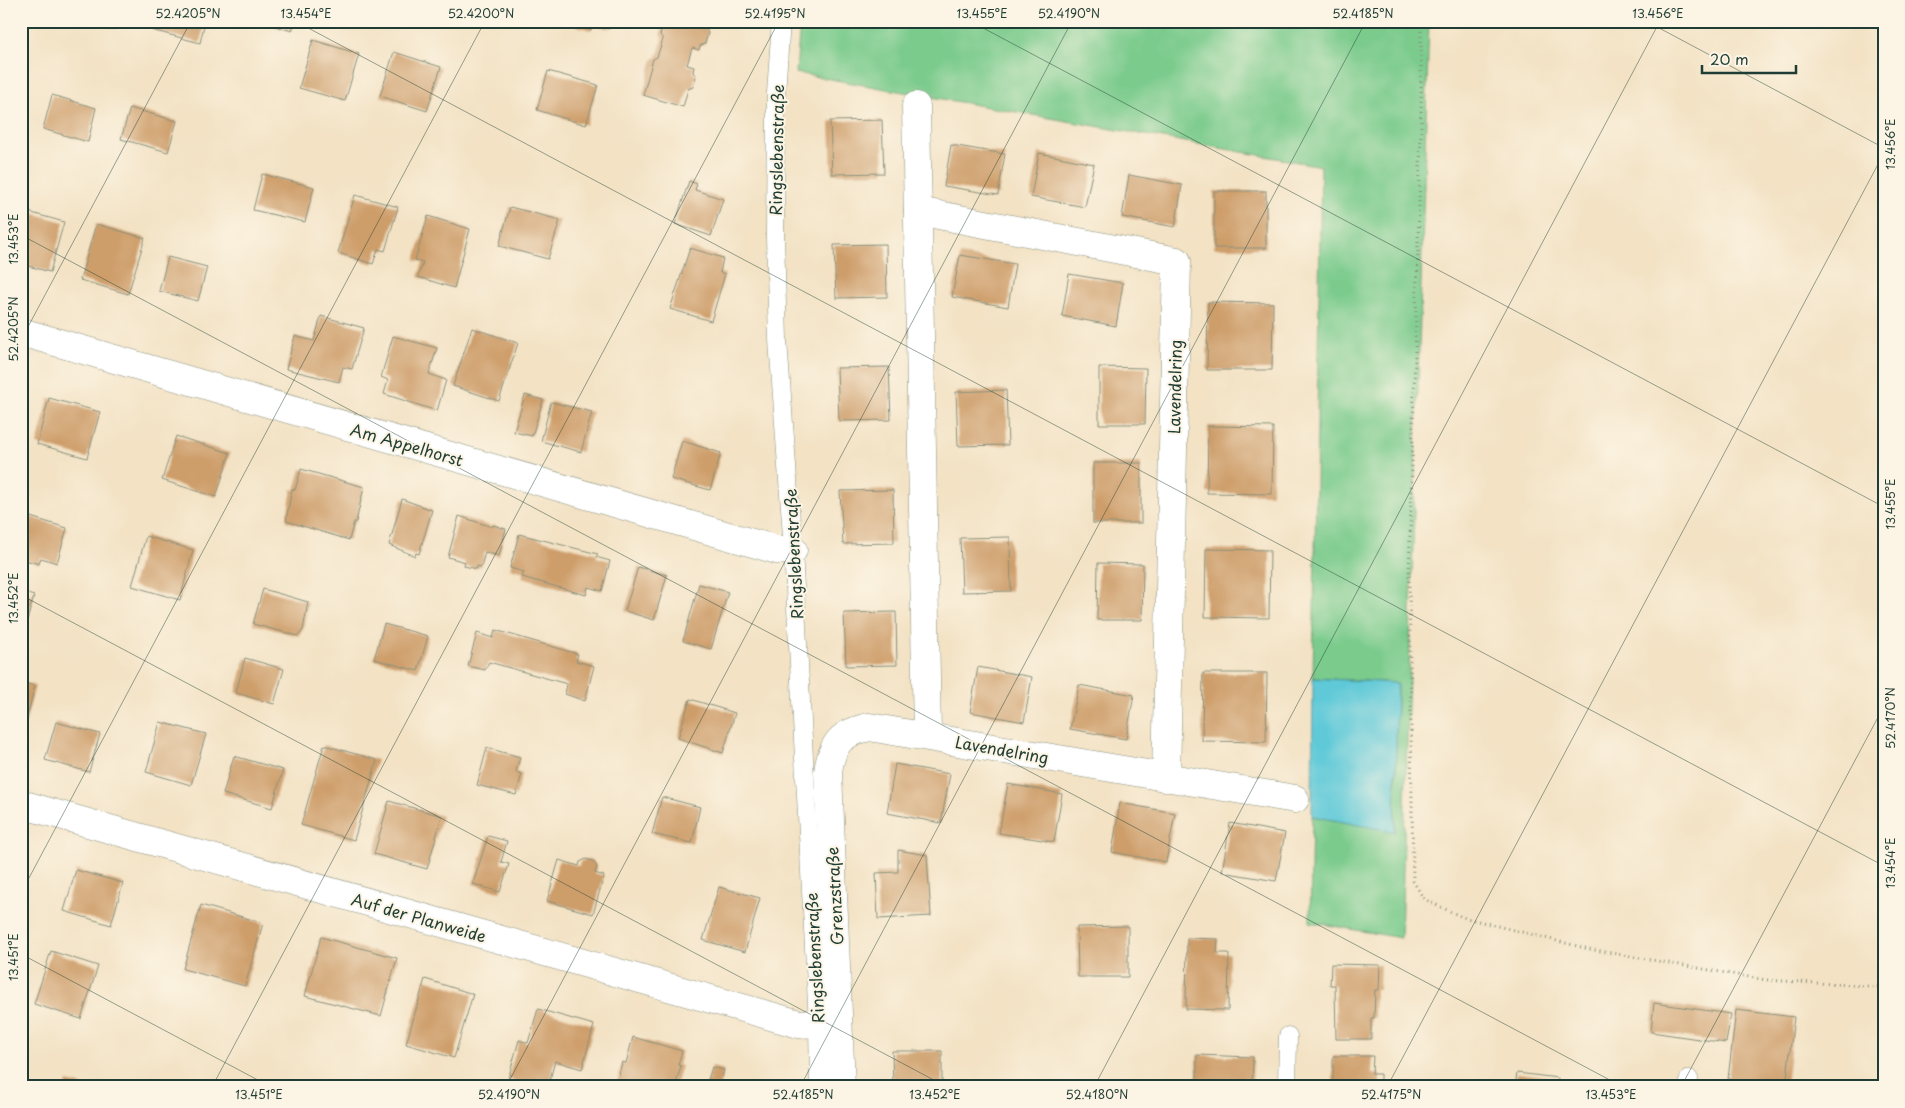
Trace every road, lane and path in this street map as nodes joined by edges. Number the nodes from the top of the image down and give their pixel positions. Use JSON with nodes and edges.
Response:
{"nodes":[{"id":1,"x":781,"y":21,"type":"edge"},
{"id":2,"x":1421,"y":21,"type":"edge"},
{"id":3,"x":916,"y":106,"type":"dead end"},
{"id":4,"x":918,"y":212,"type":"junction"},
{"id":5,"x":21,"y":332,"type":"edge"},
{"id":6,"x":793,"y":550,"type":"junction"},
{"id":7,"x":869,"y":727,"type":"joint"},
{"id":8,"x":927,"y":736,"type":"junction"},
{"id":9,"x":1166,"y":778,"type":"junction"},
{"id":10,"x":1295,"y":799,"type":"dead end"},
{"id":11,"x":21,"y":804,"type":"edge"},
{"id":12,"x":1884,"y":987,"type":"edge"},
{"id":13,"x":818,"y":1023,"type":"junction"},
{"id":14,"x":1288,"y":1036,"type":"dead end"},
{"id":15,"x":819,"y":1087,"type":"edge"},
{"id":16,"x":841,"y":1087,"type":"edge"},
{"id":17,"x":1287,"y":1087,"type":"edge"}],
"edges":[{"from":1,"to":6,"type":"lane","name":"Ringslebenstraße"},
{"from":2,"to":12,"type":"path"},
{"from":3,"to":4,"type":"street"},
{"from":4,"to":8,"type":"street"},
{"from":4,"to":9,"type":"street","name":"Lavendelring"},
{"from":5,"to":6,"type":"street","name":"Am Appelhorst"},
{"from":6,"to":13,"type":"lane","name":"Ringslebenstraße"},
{"from":7,"to":8,"type":"street","name":"Lavendelring"},
{"from":7,"to":16,"type":"street","name":"Grenzstraße"},
{"from":8,"to":9,"type":"street","name":"Lavendelring"},
{"from":9,"to":10,"type":"street","name":"Lavendelring"},
{"from":11,"to":13,"type":"street","name":"Auf der Planweide"},
{"from":13,"to":15,"type":"lane","name":"Ringslebenstraße"},
{"from":14,"to":17,"type":"lane"}]}
